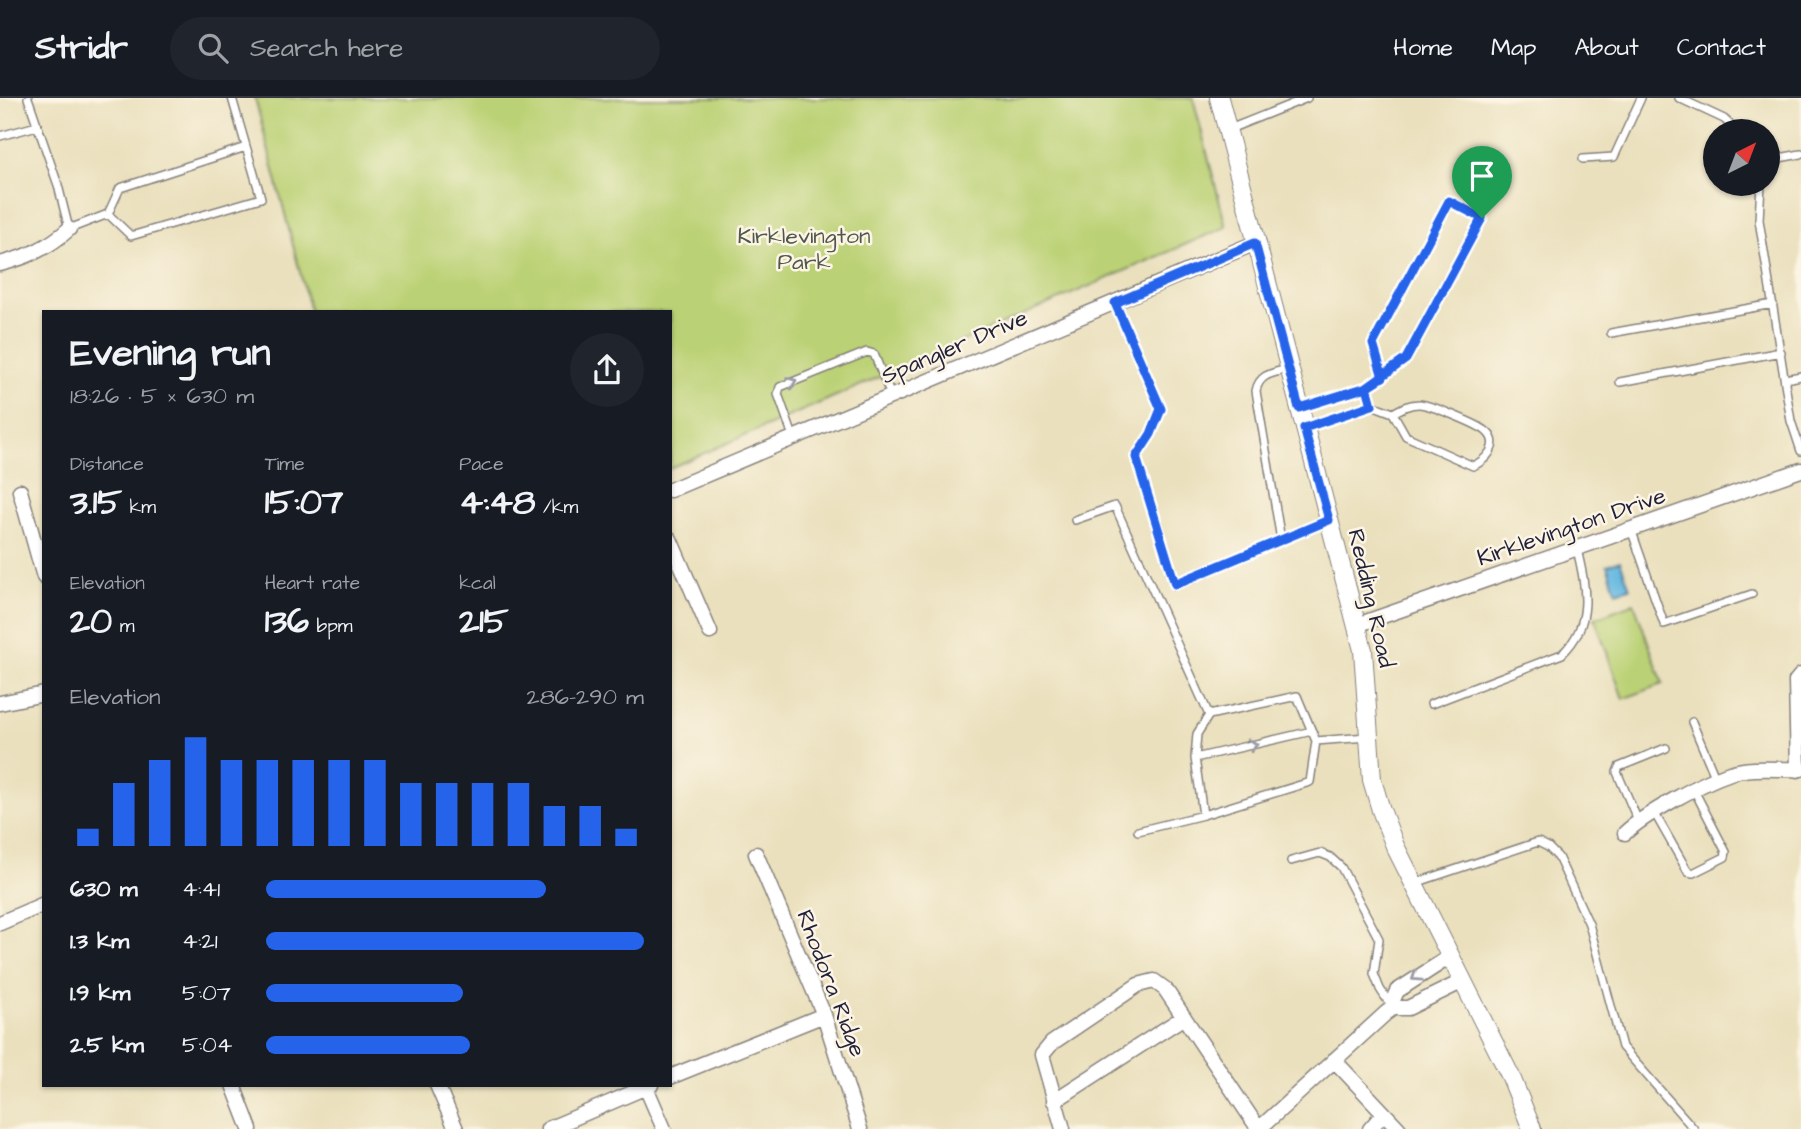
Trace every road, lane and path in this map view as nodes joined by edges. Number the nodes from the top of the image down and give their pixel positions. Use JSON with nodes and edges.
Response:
{"nodes":[{"id":1,"x":28,"y":98,"type":"edge"},
{"id":2,"x":232,"y":98,"type":"edge"},
{"id":3,"x":1219,"y":98,"type":"edge"},
{"id":4,"x":1307,"y":98,"type":"edge"},
{"id":5,"x":1641,"y":98,"type":"edge"},
{"id":6,"x":1679,"y":98,"type":"edge"},
{"id":7,"x":1696,"y":102,"type":"edge"},
{"id":8,"x":1724,"y":119,"type":"edge"},
{"id":9,"x":37,"y":125,"type":"junction"},
{"id":10,"x":1227,"y":130,"type":"junction"},
{"id":11,"x":0,"y":136,"type":"edge"},
{"id":12,"x":246,"y":147,"type":"junction"},
{"id":13,"x":1801,"y":154,"type":"edge"},
{"id":14,"x":1780,"y":158,"type":"edge"},
{"id":15,"x":1583,"y":159,"type":"dead end"},
{"id":16,"x":1760,"y":196,"type":"edge"},
{"id":17,"x":108,"y":214,"type":"junction"},
{"id":18,"x":69,"y":229,"type":"junction"},
{"id":19,"x":1255,"y":243,"type":"junction"},
{"id":20,"x":0,"y":264,"type":"edge"},
{"id":21,"x":1115,"y":303,"type":"junction"},
{"id":22,"x":1773,"y":304,"type":"junction"},
{"id":23,"x":1611,"y":333,"type":"dead end"},
{"id":24,"x":1781,"y":352,"type":"junction"},
{"id":25,"x":1289,"y":369,"type":"junction"},
{"id":26,"x":1801,"y":376,"type":"edge"},
{"id":27,"x":1383,"y":377,"type":"junction"},
{"id":28,"x":1785,"y":379,"type":"junction"},
{"id":29,"x":1620,"y":382,"type":"dead end"},
{"id":30,"x":1367,"y":387,"type":"junction"},
{"id":31,"x":892,"y":398,"type":"junction"},
{"id":32,"x":1372,"y":405,"type":"junction"},
{"id":33,"x":1299,"y":408,"type":"junction"},
{"id":34,"x":1394,"y":413,"type":"junction"},
{"id":35,"x":1304,"y":428,"type":"junction"},
{"id":36,"x":794,"y":440,"type":"junction"},
{"id":37,"x":1801,"y":451,"type":"edge"},
{"id":38,"x":1801,"y":470,"type":"edge"},
{"id":39,"x":672,"y":489,"type":"edge"},
{"id":40,"x":20,"y":491,"type":"dead end"},
{"id":41,"x":1075,"y":520,"type":"dead end"},
{"id":42,"x":1329,"y":520,"type":"junction"},
{"id":43,"x":1631,"y":529,"type":"junction"},
{"id":44,"x":1280,"y":540,"type":"junction"},
{"id":45,"x":672,"y":545,"type":"edge"},
{"id":46,"x":1577,"y":548,"type":"junction"},
{"id":47,"x":42,"y":570,"type":"edge"},
{"id":48,"x":1752,"y":594,"type":"dead end"},
{"id":49,"x":1357,"y":625,"type":"junction"},
{"id":50,"x":710,"y":632,"type":"dead end"},
{"id":51,"x":1801,"y":675,"type":"edge"},
{"id":52,"x":42,"y":694,"type":"edge"},
{"id":53,"x":0,"y":703,"type":"edge"},
{"id":54,"x":1431,"y":704,"type":"dead end"},
{"id":55,"x":1209,"y":715,"type":"junction"},
{"id":56,"x":1692,"y":722,"type":"dead end"},
{"id":57,"x":1312,"y":731,"type":"junction"},
{"id":58,"x":1368,"y":737,"type":"junction"},
{"id":59,"x":1316,"y":741,"type":"junction"},
{"id":60,"x":1665,"y":748,"type":"dead end"},
{"id":61,"x":1195,"y":758,"type":"junction"},
{"id":62,"x":1799,"y":769,"type":"edge"},
{"id":63,"x":1716,"y":780,"type":"junction"},
{"id":64,"x":1694,"y":790,"type":"junction"},
{"id":65,"x":1654,"y":813,"type":"junction"},
{"id":66,"x":1203,"y":815,"type":"junction"},
{"id":67,"x":1638,"y":821,"type":"junction"},
{"id":68,"x":1138,"y":831,"type":"dead end"},
{"id":69,"x":1625,"y":833,"type":"dead end"},
{"id":70,"x":756,"y":854,"type":"dead end"},
{"id":71,"x":1291,"y":861,"type":"dead end"},
{"id":72,"x":1414,"y":883,"type":"junction"},
{"id":73,"x":42,"y":905,"type":"edge"},
{"id":74,"x":0,"y":923,"type":"edge"},
{"id":75,"x":1451,"y":956,"type":"junction"},
{"id":76,"x":1463,"y":981,"type":"junction"},
{"id":77,"x":1393,"y":1008,"type":"junction"},
{"id":78,"x":824,"y":1015,"type":"junction"},
{"id":79,"x":1184,"y":1017,"type":"junction"},
{"id":80,"x":1334,"y":1060,"type":"junction"},
{"id":81,"x":672,"y":1076,"type":"edge"},
{"id":82,"x":234,"y":1087,"type":"edge"},
{"id":83,"x":438,"y":1087,"type":"edge"},
{"id":84,"x":645,"y":1087,"type":"edge"},
{"id":85,"x":647,"y":1087,"type":"edge"},
{"id":86,"x":1054,"y":1101,"type":"junction"},
{"id":87,"x":1384,"y":1113,"type":"junction"},
{"id":88,"x":250,"y":1129,"type":"edge"},
{"id":89,"x":456,"y":1129,"type":"edge"},
{"id":90,"x":548,"y":1129,"type":"edge"},
{"id":91,"x":664,"y":1129,"type":"edge"},
{"id":92,"x":860,"y":1129,"type":"edge"},
{"id":93,"x":1063,"y":1129,"type":"edge"},
{"id":94,"x":1259,"y":1129,"type":"edge"},
{"id":95,"x":1370,"y":1129,"type":"edge"},
{"id":96,"x":1399,"y":1129,"type":"edge"},
{"id":97,"x":1532,"y":1129,"type":"edge"},
{"id":98,"x":1694,"y":1129,"type":"edge"}],
"edges":[{"from":1,"to":9,"type":"lane"},
{"from":2,"to":12,"type":"lane"},
{"from":3,"to":10,"type":"street","name":"Redding Road"},
{"from":4,"to":10,"type":"lane"},
{"from":5,"to":15,"type":"lane"},
{"from":6,"to":7,"type":"lane"},
{"from":7,"to":8,"type":"lane"},
{"from":9,"to":11,"type":"lane"},
{"from":9,"to":18,"type":"lane"},
{"from":10,"to":19,"type":"street","name":"Redding Road"},
{"from":12,"to":17,"type":"lane"},
{"from":12,"to":17,"type":"lane"},
{"from":13,"to":14,"type":"lane"},
{"from":16,"to":22,"type":"lane"},
{"from":17,"to":18,"type":"lane"},
{"from":18,"to":20,"type":"street"},
{"from":19,"to":21,"type":"street","name":"Spangler Drive"},
{"from":19,"to":25,"type":"street","name":"Redding Road"},
{"from":21,"to":31,"type":"street","name":"Spangler Drive"},
{"from":21,"to":44,"type":"lane"},
{"from":22,"to":23,"type":"lane"},
{"from":22,"to":24,"type":"lane"},
{"from":24,"to":28,"type":"lane"},
{"from":24,"to":29,"type":"lane"},
{"from":25,"to":33,"type":"street","name":"Redding Road"},
{"from":25,"to":44,"type":"lane"},
{"from":26,"to":28,"type":"lane"},
{"from":27,"to":27,"type":"lane"},
{"from":27,"to":30,"type":"lane"},
{"from":28,"to":37,"type":"lane"},
{"from":30,"to":32,"type":"lane"},
{"from":30,"to":33,"type":"lane"},
{"from":31,"to":36,"type":"street","name":"Spangler Drive"},
{"from":36,"to":31,"type":"lane","one_way":true},
{"from":32,"to":34,"type":"lane"},
{"from":32,"to":35,"type":"lane"},
{"from":33,"to":35,"type":"street","name":"Redding Road"},
{"from":34,"to":34,"type":"lane"},
{"from":35,"to":42,"type":"street","name":"Redding Road"},
{"from":36,"to":39,"type":"street","name":"Spangler Drive"},
{"from":38,"to":43,"type":"street","name":"Kirklevington Drive"},
{"from":40,"to":47,"type":"street"},
{"from":41,"to":55,"type":"lane"},
{"from":42,"to":44,"type":"lane"},
{"from":42,"to":49,"type":"street","name":"Redding Road"},
{"from":43,"to":46,"type":"street","name":"Kirklevington Drive"},
{"from":43,"to":48,"type":"lane"},
{"from":45,"to":50,"type":"street"},
{"from":46,"to":49,"type":"street","name":"Kirklevington Drive"},
{"from":46,"to":54,"type":"lane"},
{"from":49,"to":58,"type":"street","name":"Redding Road"},
{"from":51,"to":62,"type":"street"},
{"from":52,"to":53,"type":"street"},
{"from":55,"to":57,"type":"lane"},
{"from":55,"to":61,"type":"lane"},
{"from":56,"to":63,"type":"lane"},
{"from":57,"to":59,"type":"lane"},
{"from":61,"to":57,"type":"lane","one_way":true},
{"from":58,"to":59,"type":"lane"},
{"from":58,"to":72,"type":"street","name":"Redding Road"},
{"from":59,"to":66,"type":"lane"},
{"from":60,"to":67,"type":"lane"},
{"from":61,"to":66,"type":"lane"},
{"from":62,"to":63,"type":"street"},
{"from":63,"to":64,"type":"street"},
{"from":64,"to":65,"type":"street"},
{"from":64,"to":65,"type":"lane"},
{"from":65,"to":67,"type":"street"},
{"from":66,"to":68,"type":"lane"},
{"from":67,"to":69,"type":"street"},
{"from":70,"to":78,"type":"street","name":"Rhodora Ridge"},
{"from":71,"to":77,"type":"lane"},
{"from":72,"to":75,"type":"street","name":"Redding Road"},
{"from":72,"to":98,"type":"lane"},
{"from":73,"to":74,"type":"street"},
{"from":75,"to":76,"type":"street","name":"Redding Road"},
{"from":75,"to":77,"type":"street","one_way":true},
{"from":76,"to":77,"type":"street"},
{"from":76,"to":97,"type":"street","name":"Redding Road"},
{"from":77,"to":80,"type":"street"},
{"from":78,"to":81,"type":"street"},
{"from":78,"to":92,"type":"street","name":"Rhodora Ridge"},
{"from":79,"to":86,"type":"street"},
{"from":79,"to":86,"type":"street"},
{"from":79,"to":94,"type":"street"},
{"from":80,"to":87,"type":"street"},
{"from":80,"to":94,"type":"street"},
{"from":82,"to":88,"type":"street"},
{"from":83,"to":89,"type":"street"},
{"from":84,"to":90,"type":"street"},
{"from":85,"to":91,"type":"street"},
{"from":86,"to":93,"type":"street"},
{"from":87,"to":95,"type":"street"},
{"from":87,"to":96,"type":"street"}]}
